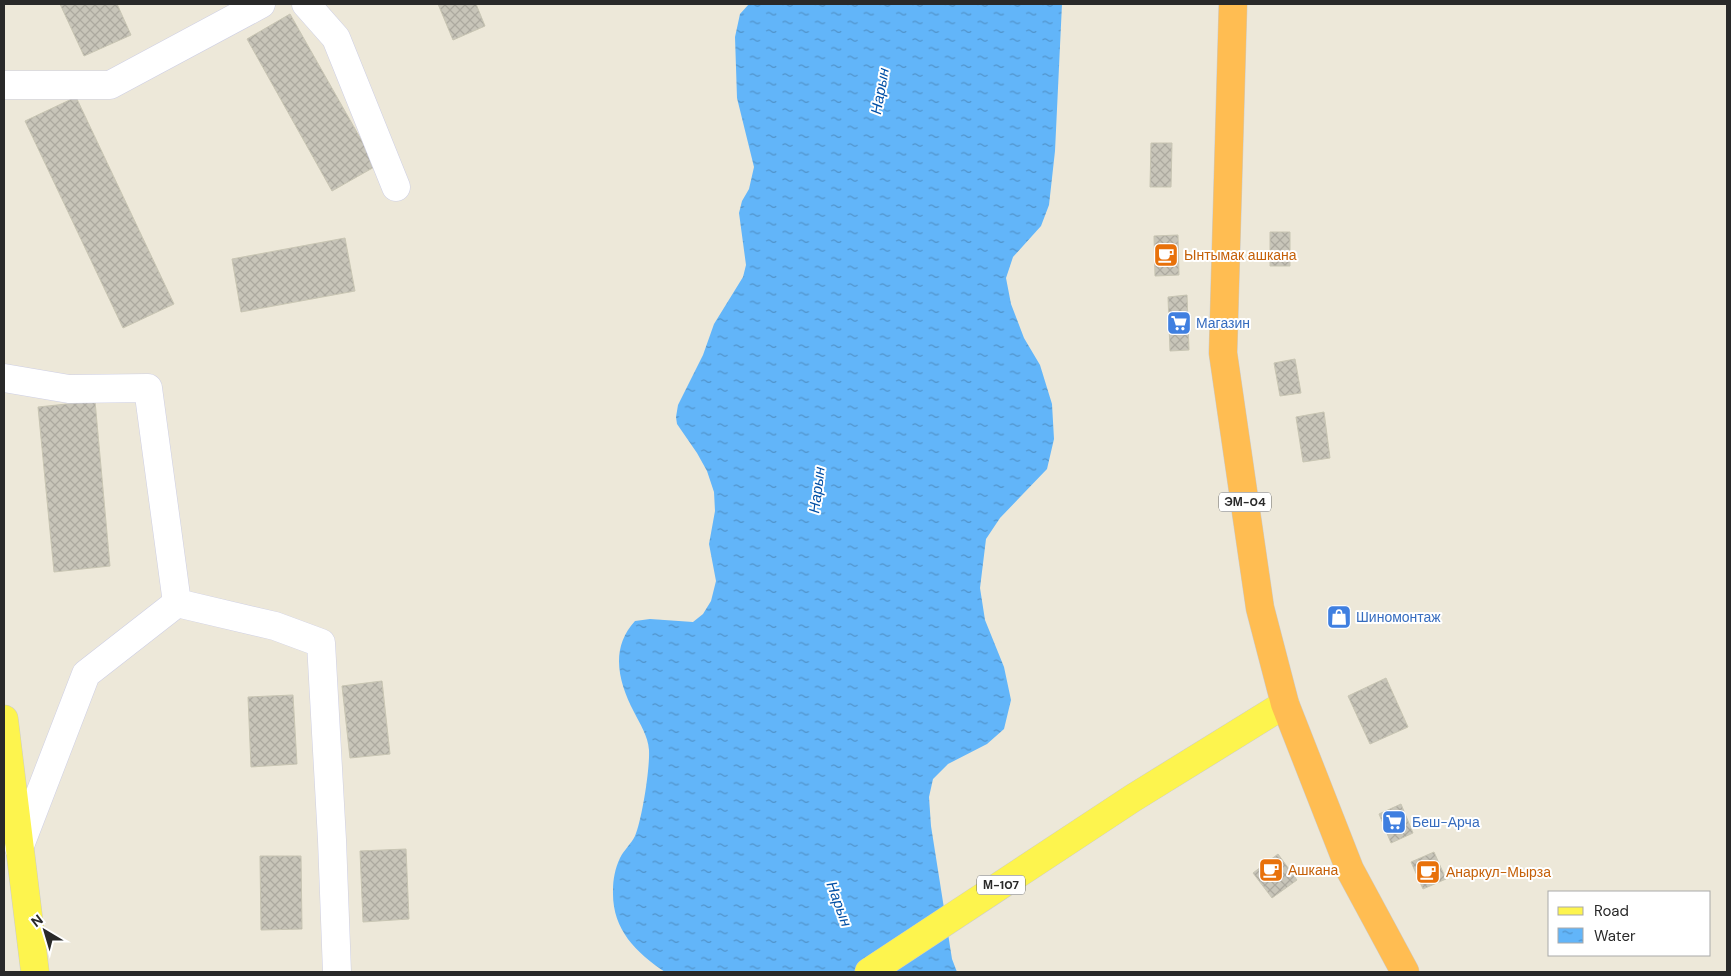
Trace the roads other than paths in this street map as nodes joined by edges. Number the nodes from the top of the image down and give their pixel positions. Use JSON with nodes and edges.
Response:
{"nodes":[{"id":1,"x":261,"y":4,"type":"edge"},
{"id":2,"x":306,"y":4,"type":"edge"},
{"id":3,"x":1233,"y":4,"type":"edge"},
{"id":4,"x":4,"y":85,"type":"edge"},
{"id":5,"x":396,"y":187,"type":"dead end"},
{"id":6,"x":4,"y":378,"type":"edge"},
{"id":7,"x":177,"y":603,"type":"junction"},
{"id":8,"x":1285,"y":704,"type":"junction"},
{"id":9,"x":4,"y":720,"type":"edge"},
{"id":10,"x":19,"y":848,"type":"junction"},
{"id":11,"x":35,"y":972,"type":"edge"},
{"id":12,"x":337,"y":972,"type":"edge"},
{"id":13,"x":869,"y":972,"type":"edge"},
{"id":14,"x":1405,"y":972,"type":"edge"}],
"edges":[{"from":1,"to":4,"type":"street"},
{"from":2,"to":5,"type":"street"},
{"from":3,"to":8,"type":"highway","number":"ЭМ-04"},
{"from":6,"to":7,"type":"street"},
{"from":7,"to":10,"type":"street"},
{"from":7,"to":12,"type":"street"},
{"from":8,"to":13,"type":"main road","number":"М-107"},
{"from":8,"to":14,"type":"highway","number":"ЭМ-04"},
{"from":9,"to":10,"type":"main road"},
{"from":10,"to":11,"type":"main road"}]}
